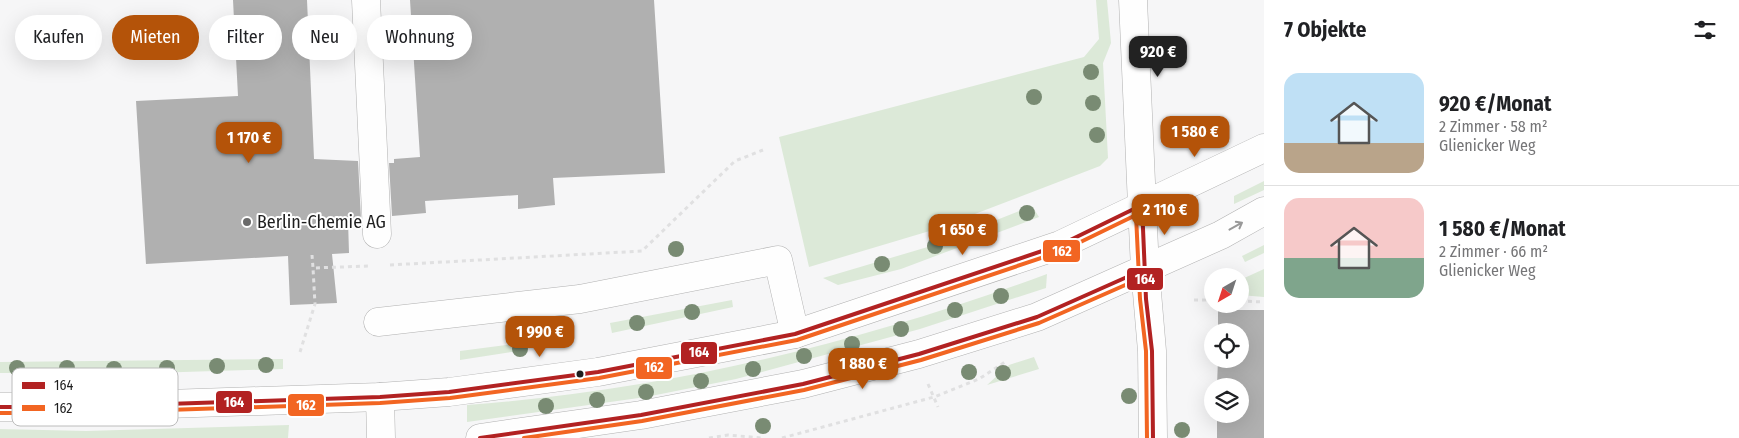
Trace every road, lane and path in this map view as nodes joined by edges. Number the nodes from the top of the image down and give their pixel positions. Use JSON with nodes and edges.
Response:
{"nodes":[{"id":1,"x":366,"y":0,"type":"edge"},
{"id":2,"x":1133,"y":0,"type":"edge"},
{"id":3,"x":1264,"y":148,"type":"edge"},
{"id":4,"x":763,"y":150,"type":"dead end"},
{"id":5,"x":1142,"y":205,"type":"junction"},
{"id":6,"x":1264,"y":211,"type":"edge"},
{"id":7,"x":377,"y":234,"type":"dead end"},
{"id":8,"x":312,"y":255,"type":"dead end"},
{"id":9,"x":387,"y":265,"type":"dead end"},
{"id":10,"x":378,"y":266,"type":"dead end"},
{"id":11,"x":313,"y":268,"type":"junction"},
{"id":12,"x":1145,"y":269,"type":"junction"},
{"id":13,"x":1194,"y":300,"type":"dead end"},
{"id":14,"x":1204,"y":300,"type":"edge"},
{"id":15,"x":1249,"y":301,"type":"edge"},
{"id":16,"x":1264,"y":302,"type":"edge"},
{"id":17,"x":378,"y":322,"type":"dead end"},
{"id":18,"x":795,"y":334,"type":"junction"},
{"id":19,"x":300,"y":352,"type":"dead end"},
{"id":20,"x":928,"y":383,"type":"dead end"},
{"id":21,"x":380,"y":397,"type":"junction"},
{"id":22,"x":178,"y":404,"type":"edge"},
{"id":23,"x":938,"y":406,"type":"dead end"},
{"id":24,"x":381,"y":438,"type":"edge"},
{"id":25,"x":480,"y":438,"type":"edge"},
{"id":26,"x":709,"y":438,"type":"edge"},
{"id":27,"x":762,"y":438,"type":"edge"},
{"id":28,"x":1153,"y":438,"type":"edge"}],
"edges":[{"from":1,"to":7,"type":"main road"},
{"from":2,"to":5,"type":"main road"},
{"from":3,"to":5,"type":"main road"},
{"from":4,"to":9,"type":"path"},
{"from":5,"to":12,"type":"main road"},
{"from":5,"to":18,"type":"main road"},
{"from":12,"to":6,"type":"main road","one_way":true},
{"from":8,"to":11,"type":"path"},
{"from":10,"to":11,"type":"path"},
{"from":11,"to":19,"type":"path"},
{"from":12,"to":25,"type":"main road"},
{"from":12,"to":28,"type":"main road"},
{"from":13,"to":14,"type":"path"},
{"from":15,"to":16,"type":"path"},
{"from":17,"to":18,"type":"main road"},
{"from":18,"to":21,"type":"main road"},
{"from":20,"to":23,"type":"path"},
{"from":21,"to":22,"type":"main road"},
{"from":21,"to":24,"type":"main road"},
{"from":26,"to":27,"type":"path"}]}
